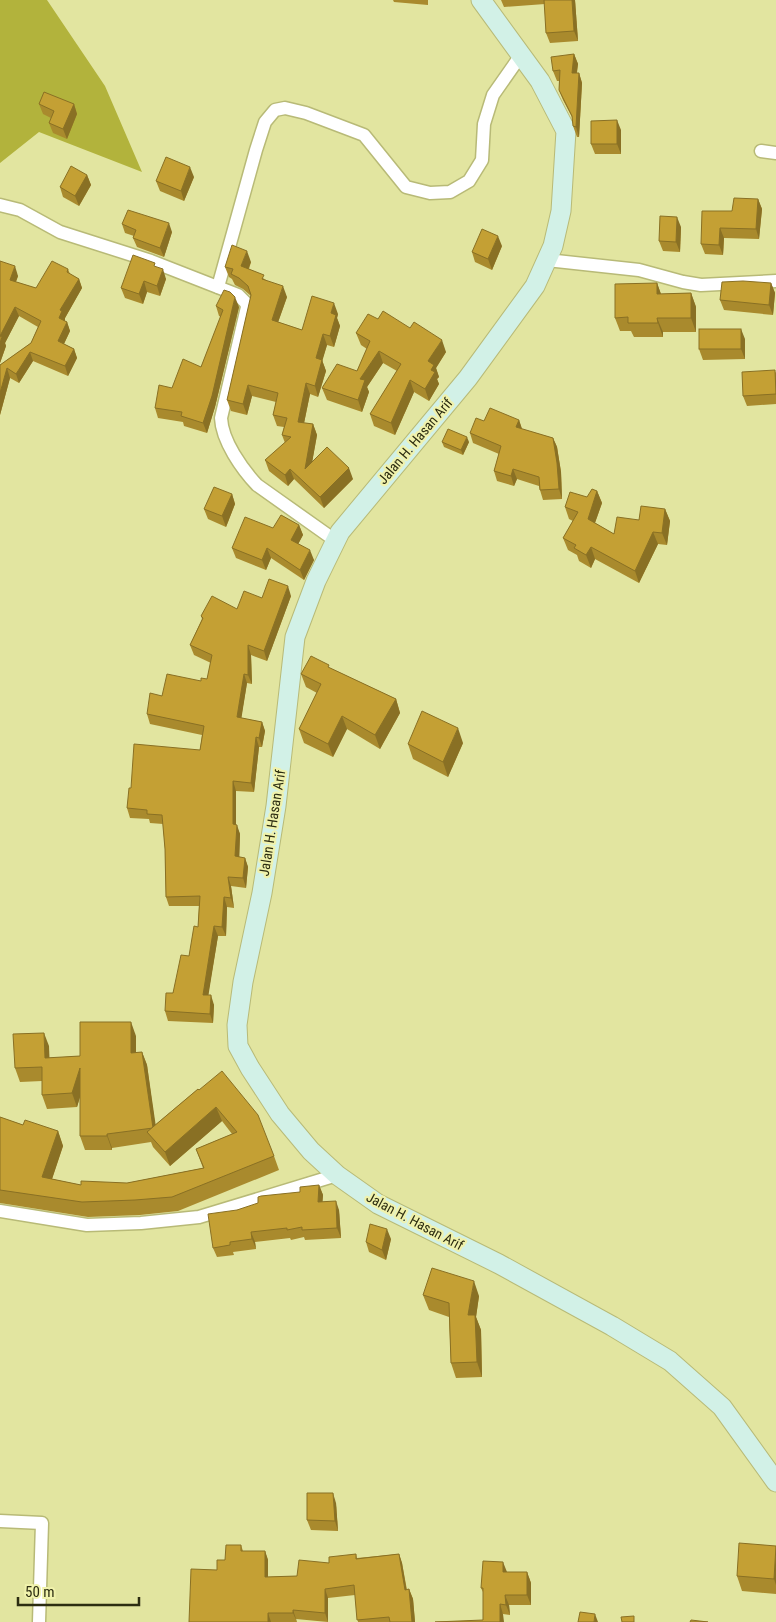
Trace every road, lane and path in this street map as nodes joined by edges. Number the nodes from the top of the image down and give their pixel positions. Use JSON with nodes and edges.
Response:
{"nodes":[{"id":1,"x":481,"y":0,"type":"edge"},
{"id":2,"x":521,"y":55,"type":"junction"},
{"id":3,"x":761,"y":152,"type":"dead end"},
{"id":4,"x":776,"y":153,"type":"edge"},
{"id":5,"x":0,"y":206,"type":"edge"},
{"id":6,"x":547,"y":260,"type":"junction"},
{"id":7,"x":776,"y":281,"type":"edge"},
{"id":8,"x":218,"y":287,"type":"junction"},
{"id":9,"x":336,"y":541,"type":"junction"},
{"id":10,"x":337,"y":1175,"type":"junction"},
{"id":11,"x":0,"y":1211,"type":"edge"},
{"id":12,"x":776,"y":1482,"type":"edge"},
{"id":13,"x":0,"y":1521,"type":"edge"},
{"id":14,"x":39,"y":1622,"type":"edge"}],
"edges":[{"from":1,"to":2,"type":"main road","name":"Jalan H. Hasan Arif"},
{"from":2,"to":6,"type":"main road","name":"Jalan H. Hasan Arif"},
{"from":2,"to":8,"type":"street"},
{"from":3,"to":4,"type":"street"},
{"from":5,"to":8,"type":"street"},
{"from":6,"to":7,"type":"street"},
{"from":6,"to":9,"type":"main road","name":"Jalan H. Hasan Arif"},
{"from":8,"to":9,"type":"street"},
{"from":9,"to":10,"type":"main road","name":"Jalan H. Hasan Arif"},
{"from":10,"to":11,"type":"street"},
{"from":10,"to":12,"type":"main road","name":"Jalan H. Hasan Arif"},
{"from":13,"to":14,"type":"street"}]}
